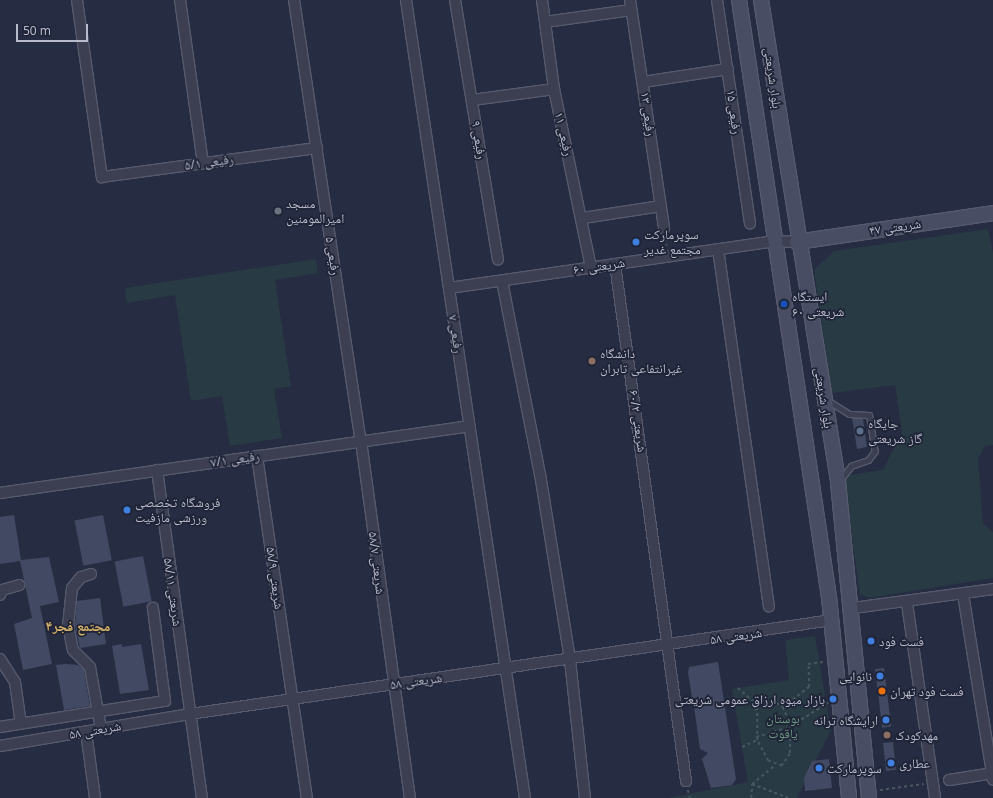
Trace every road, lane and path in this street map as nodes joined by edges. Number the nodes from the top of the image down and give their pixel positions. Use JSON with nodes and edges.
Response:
{"nodes":[{"id":1,"x":77,"y":0,"type":"edge"},
{"id":2,"x":180,"y":0,"type":"edge"},
{"id":3,"x":294,"y":0,"type":"edge"},
{"id":4,"x":406,"y":0,"type":"edge"},
{"id":5,"x":455,"y":0,"type":"edge"},
{"id":6,"x":542,"y":0,"type":"edge"},
{"id":7,"x":717,"y":0,"type":"edge"},
{"id":8,"x":739,"y":0,"type":"edge"},
{"id":9,"x":761,"y":0,"type":"edge"},
{"id":10,"x":630,"y":5,"type":"edge"},
{"id":11,"x":545,"y":22,"type":"junction"},
{"id":12,"x":728,"y":69,"type":"junction"},
{"id":13,"x":643,"y":82,"type":"junction"},
{"id":14,"x":554,"y":88,"type":"junction"},
{"id":15,"x":472,"y":100,"type":"junction"},
{"id":16,"x":317,"y":148,"type":"junction"},
{"id":17,"x":203,"y":163,"type":"junction"},
{"id":18,"x":661,"y":206,"type":"junction"},
{"id":19,"x":993,"y":213,"type":"edge"},
{"id":20,"x":583,"y":218,"type":"junction"},
{"id":21,"x":750,"y":224,"type":"dead end"},
{"id":22,"x":664,"y":228,"type":"joint"},
{"id":23,"x":776,"y":241,"type":"junction"},
{"id":24,"x":797,"y":242,"type":"junction"},
{"id":25,"x":718,"y":249,"type":"junction"},
{"id":26,"x":669,"y":256,"type":"junction"},
{"id":27,"x":498,"y":259,"type":"dead end"},
{"id":28,"x":615,"y":264,"type":"junction"},
{"id":29,"x":591,"y":268,"type":"junction"},
{"id":30,"x":502,"y":281,"type":"junction"},
{"id":31,"x":449,"y":288,"type":"junction"},
{"id":32,"x":823,"y":398,"type":"junction"},
{"id":33,"x":470,"y":426,"type":"junction"},
{"id":34,"x":362,"y":441,"type":"junction"},
{"id":35,"x":257,"y":456,"type":"junction"},
{"id":36,"x":157,"y":470,"type":"junction"},
{"id":37,"x":838,"y":482,"type":"junction"},
{"id":38,"x":0,"y":493,"type":"edge"},
{"id":39,"x":91,"y":574,"type":"dead end"},
{"id":40,"x":19,"y":585,"type":"dead end"},
{"id":41,"x":993,"y":589,"type":"edge"},
{"id":42,"x":963,"y":594,"type":"junction"},
{"id":43,"x":0,"y":595,"type":"edge"},
{"id":44,"x":907,"y":603,"type":"junction"},
{"id":45,"x":769,"y":606,"type":"dead end"},
{"id":46,"x":153,"y":608,"type":"dead end"},
{"id":47,"x":853,"y":608,"type":"junction"},
{"id":48,"x":832,"y":620,"type":"junction"},
{"id":49,"x":665,"y":646,"type":"junction"},
{"id":50,"x":824,"y":656,"type":"dead end"},
{"id":51,"x":0,"y":659,"type":"edge"},
{"id":52,"x":570,"y":660,"type":"junction"},
{"id":53,"x":506,"y":668,"type":"junction"},
{"id":54,"x":392,"y":684,"type":"junction"},
{"id":55,"x":738,"y":688,"type":"dead end"},
{"id":56,"x":293,"y":699,"type":"junction"},
{"id":57,"x":828,"y":702,"type":"dead end"},
{"id":58,"x":783,"y":707,"type":"junction"},
{"id":59,"x":756,"y":711,"type":"junction"},
{"id":60,"x":98,"y":712,"type":"junction"},
{"id":61,"x":190,"y":714,"type":"junction"},
{"id":62,"x":21,"y":724,"type":"junction"},
{"id":63,"x":791,"y":726,"type":"junction"},
{"id":64,"x":0,"y":727,"type":"edge"},
{"id":65,"x":101,"y":729,"type":"junction"},
{"id":66,"x":86,"y":732,"type":"junction"},
{"id":67,"x":756,"y":737,"type":"junction"},
{"id":68,"x":757,"y":740,"type":"junction"},
{"id":69,"x":0,"y":746,"type":"edge"},
{"id":70,"x":742,"y":747,"type":"dead end"},
{"id":71,"x":774,"y":766,"type":"junction"},
{"id":72,"x":993,"y":775,"type":"edge"},
{"id":73,"x":948,"y":780,"type":"dead end"},
{"id":74,"x":686,"y":781,"type":"dead end"},
{"id":75,"x":933,"y":783,"type":"junction"},
{"id":76,"x":752,"y":784,"type":"junction"},
{"id":77,"x":869,"y":795,"type":"edge"},
{"id":78,"x":95,"y":798,"type":"edge"},
{"id":79,"x":202,"y":798,"type":"edge"},
{"id":80,"x":307,"y":798,"type":"edge"},
{"id":81,"x":410,"y":798,"type":"edge"},
{"id":82,"x":525,"y":798,"type":"edge"},
{"id":83,"x":585,"y":798,"type":"edge"},
{"id":84,"x":750,"y":798,"type":"edge"},
{"id":85,"x":788,"y":798,"type":"edge"},
{"id":86,"x":849,"y":798,"type":"edge"},
{"id":87,"x":935,"y":798,"type":"edge"}],
"edges":[{"from":1,"to":17,"type":"street","name":"رفیعی ۵/۱"},
{"from":2,"to":17,"type":"street"},
{"from":3,"to":16,"type":"street","name":"رفیعی ۵"},
{"from":4,"to":31,"type":"street","name":"رفیعی ۷"},
{"from":5,"to":15,"type":"street","name":"رفیعی ۹"},
{"from":6,"to":11,"type":"street","name":"رفیعی ۱۱"},
{"from":7,"to":12,"type":"street","name":"رفیعی ۱۵"},
{"from":8,"to":23,"type":"main road","name":"بلوار شریعتی"},
{"from":9,"to":24,"type":"main road","name":"بلوار شریعتی"},
{"from":10,"to":11,"type":"street"},
{"from":10,"to":13,"type":"street","name":"رفیعی ۱۳"},
{"from":11,"to":14,"type":"street","name":"رفیعی ۱۱"},
{"from":12,"to":13,"type":"street"},
{"from":12,"to":21,"type":"street","name":"رفیعی ۱۵"},
{"from":13,"to":18,"type":"street","name":"رفیعی ۱۳"},
{"from":14,"to":15,"type":"street"},
{"from":14,"to":20,"type":"street","name":"رفیعی ۱۱"},
{"from":15,"to":27,"type":"street","name":"رفیعی ۹"},
{"from":16,"to":17,"type":"street","name":"رفیعی ۵/۱"},
{"from":16,"to":34,"type":"street","name":"رفیعی ۵"},
{"from":18,"to":20,"type":"street"},
{"from":18,"to":22,"type":"street","name":"رفیعی ۱۳"},
{"from":19,"to":24,"type":"main road","name":"شریعتی ۴۷"},
{"from":20,"to":29,"type":"street","name":"رفیعی ۱۱"},
{"from":22,"to":26,"type":"path"},
{"from":23,"to":24,"type":"street","name":"شریعتی ۶۰"},
{"from":23,"to":25,"type":"street","name":"شریعتی ۶۰"},
{"from":23,"to":48,"type":"main road","name":"بلوار شریعتی"},
{"from":24,"to":32,"type":"main road","name":"بلوار شریعتی"},
{"from":25,"to":26,"type":"street","name":"شریعتی ۶۰"},
{"from":25,"to":45,"type":"street"},
{"from":26,"to":28,"type":"street","name":"شریعتی ۶۰"},
{"from":28,"to":29,"type":"street","name":"شریعتی ۶۰"},
{"from":28,"to":49,"type":"street","name":"شریعتی ۶۰/۲"},
{"from":29,"to":30,"type":"street","name":"شریعتی ۶۰"},
{"from":30,"to":31,"type":"street","name":"شریعتی ۶۰"},
{"from":30,"to":52,"type":"street"},
{"from":31,"to":33,"type":"street","name":"رفیعی ۷"},
{"from":32,"to":37,"type":"main road","name":"بلوار شریعتی"},
{"from":32,"to":37,"type":"lane"},
{"from":33,"to":34,"type":"street","name":"رفیعی ۷/۱"},
{"from":33,"to":53,"type":"street","name":"رفیعی ۷"},
{"from":34,"to":35,"type":"street","name":"رفیعی ۷/۱"},
{"from":34,"to":54,"type":"street","name":"شریعتی ۵۸/۷"},
{"from":35,"to":36,"type":"street","name":"رفیعی ۷/۱"},
{"from":35,"to":56,"type":"street","name":"شریعتی ۵۸/۹"},
{"from":36,"to":38,"type":"street","name":"رفیعی ۷/۱"},
{"from":36,"to":61,"type":"street","name":"شریعتی ۵۸/۱۱"},
{"from":37,"to":47,"type":"main road","name":"بلوار شریعتی"},
{"from":39,"to":60,"type":"street"},
{"from":40,"to":43,"type":"street"},
{"from":41,"to":42,"type":"street"},
{"from":42,"to":44,"type":"street"},
{"from":42,"to":72,"type":"street"},
{"from":44,"to":47,"type":"street"},
{"from":44,"to":75,"type":"street"},
{"from":46,"to":60,"type":"street"},
{"from":47,"to":77,"type":"main road","name":"بلوار شریعتی"},
{"from":48,"to":49,"type":"street","name":"شریعتی ۵۸"},
{"from":48,"to":86,"type":"main road","name":"بلوار شریعتی"},
{"from":49,"to":52,"type":"street","name":"شریعتی ۵۸"},
{"from":49,"to":74,"type":"street","name":"شریعتی ۶۰/۲"},
{"from":50,"to":58,"type":"path"},
{"from":51,"to":62,"type":"street"},
{"from":52,"to":53,"type":"street","name":"شریعتی ۵۸"},
{"from":52,"to":83,"type":"street"},
{"from":53,"to":54,"type":"street","name":"شریعتی ۵۸"},
{"from":53,"to":82,"type":"street","name":"رفیعی ۷"},
{"from":54,"to":56,"type":"street","name":"شریعتی ۵۸"},
{"from":54,"to":81,"type":"street","name":"شریعتی ۵۸/۷"},
{"from":55,"to":59,"type":"path"},
{"from":56,"to":61,"type":"street","name":"شریعتی ۵۸"},
{"from":56,"to":80,"type":"street","name":"شریعتی ۵۸/۹"},
{"from":57,"to":63,"type":"path"},
{"from":58,"to":59,"type":"path"},
{"from":58,"to":63,"type":"path"},
{"from":59,"to":67,"type":"path"},
{"from":60,"to":62,"type":"street"},
{"from":60,"to":65,"type":"street"},
{"from":61,"to":65,"type":"street","name":"شریعتی ۵۸"},
{"from":61,"to":79,"type":"street","name":"شریعتی ۵۸/۱۱"},
{"from":62,"to":64,"type":"street"},
{"from":63,"to":67,"type":"path"},
{"from":63,"to":71,"type":"path"},
{"from":65,"to":66,"type":"street","name":"شریعتی ۵۸"},
{"from":66,"to":69,"type":"street","name":"شریعتی ۵۸"},
{"from":66,"to":78,"type":"street"},
{"from":67,"to":68,"type":"path"},
{"from":68,"to":70,"type":"path"},
{"from":68,"to":71,"type":"path"},
{"from":71,"to":76,"type":"path"},
{"from":72,"to":73,"type":"street"},
{"from":75,"to":77,"type":"path"},
{"from":75,"to":87,"type":"street"},
{"from":76,"to":84,"type":"path"},
{"from":76,"to":85,"type":"path"}]}
